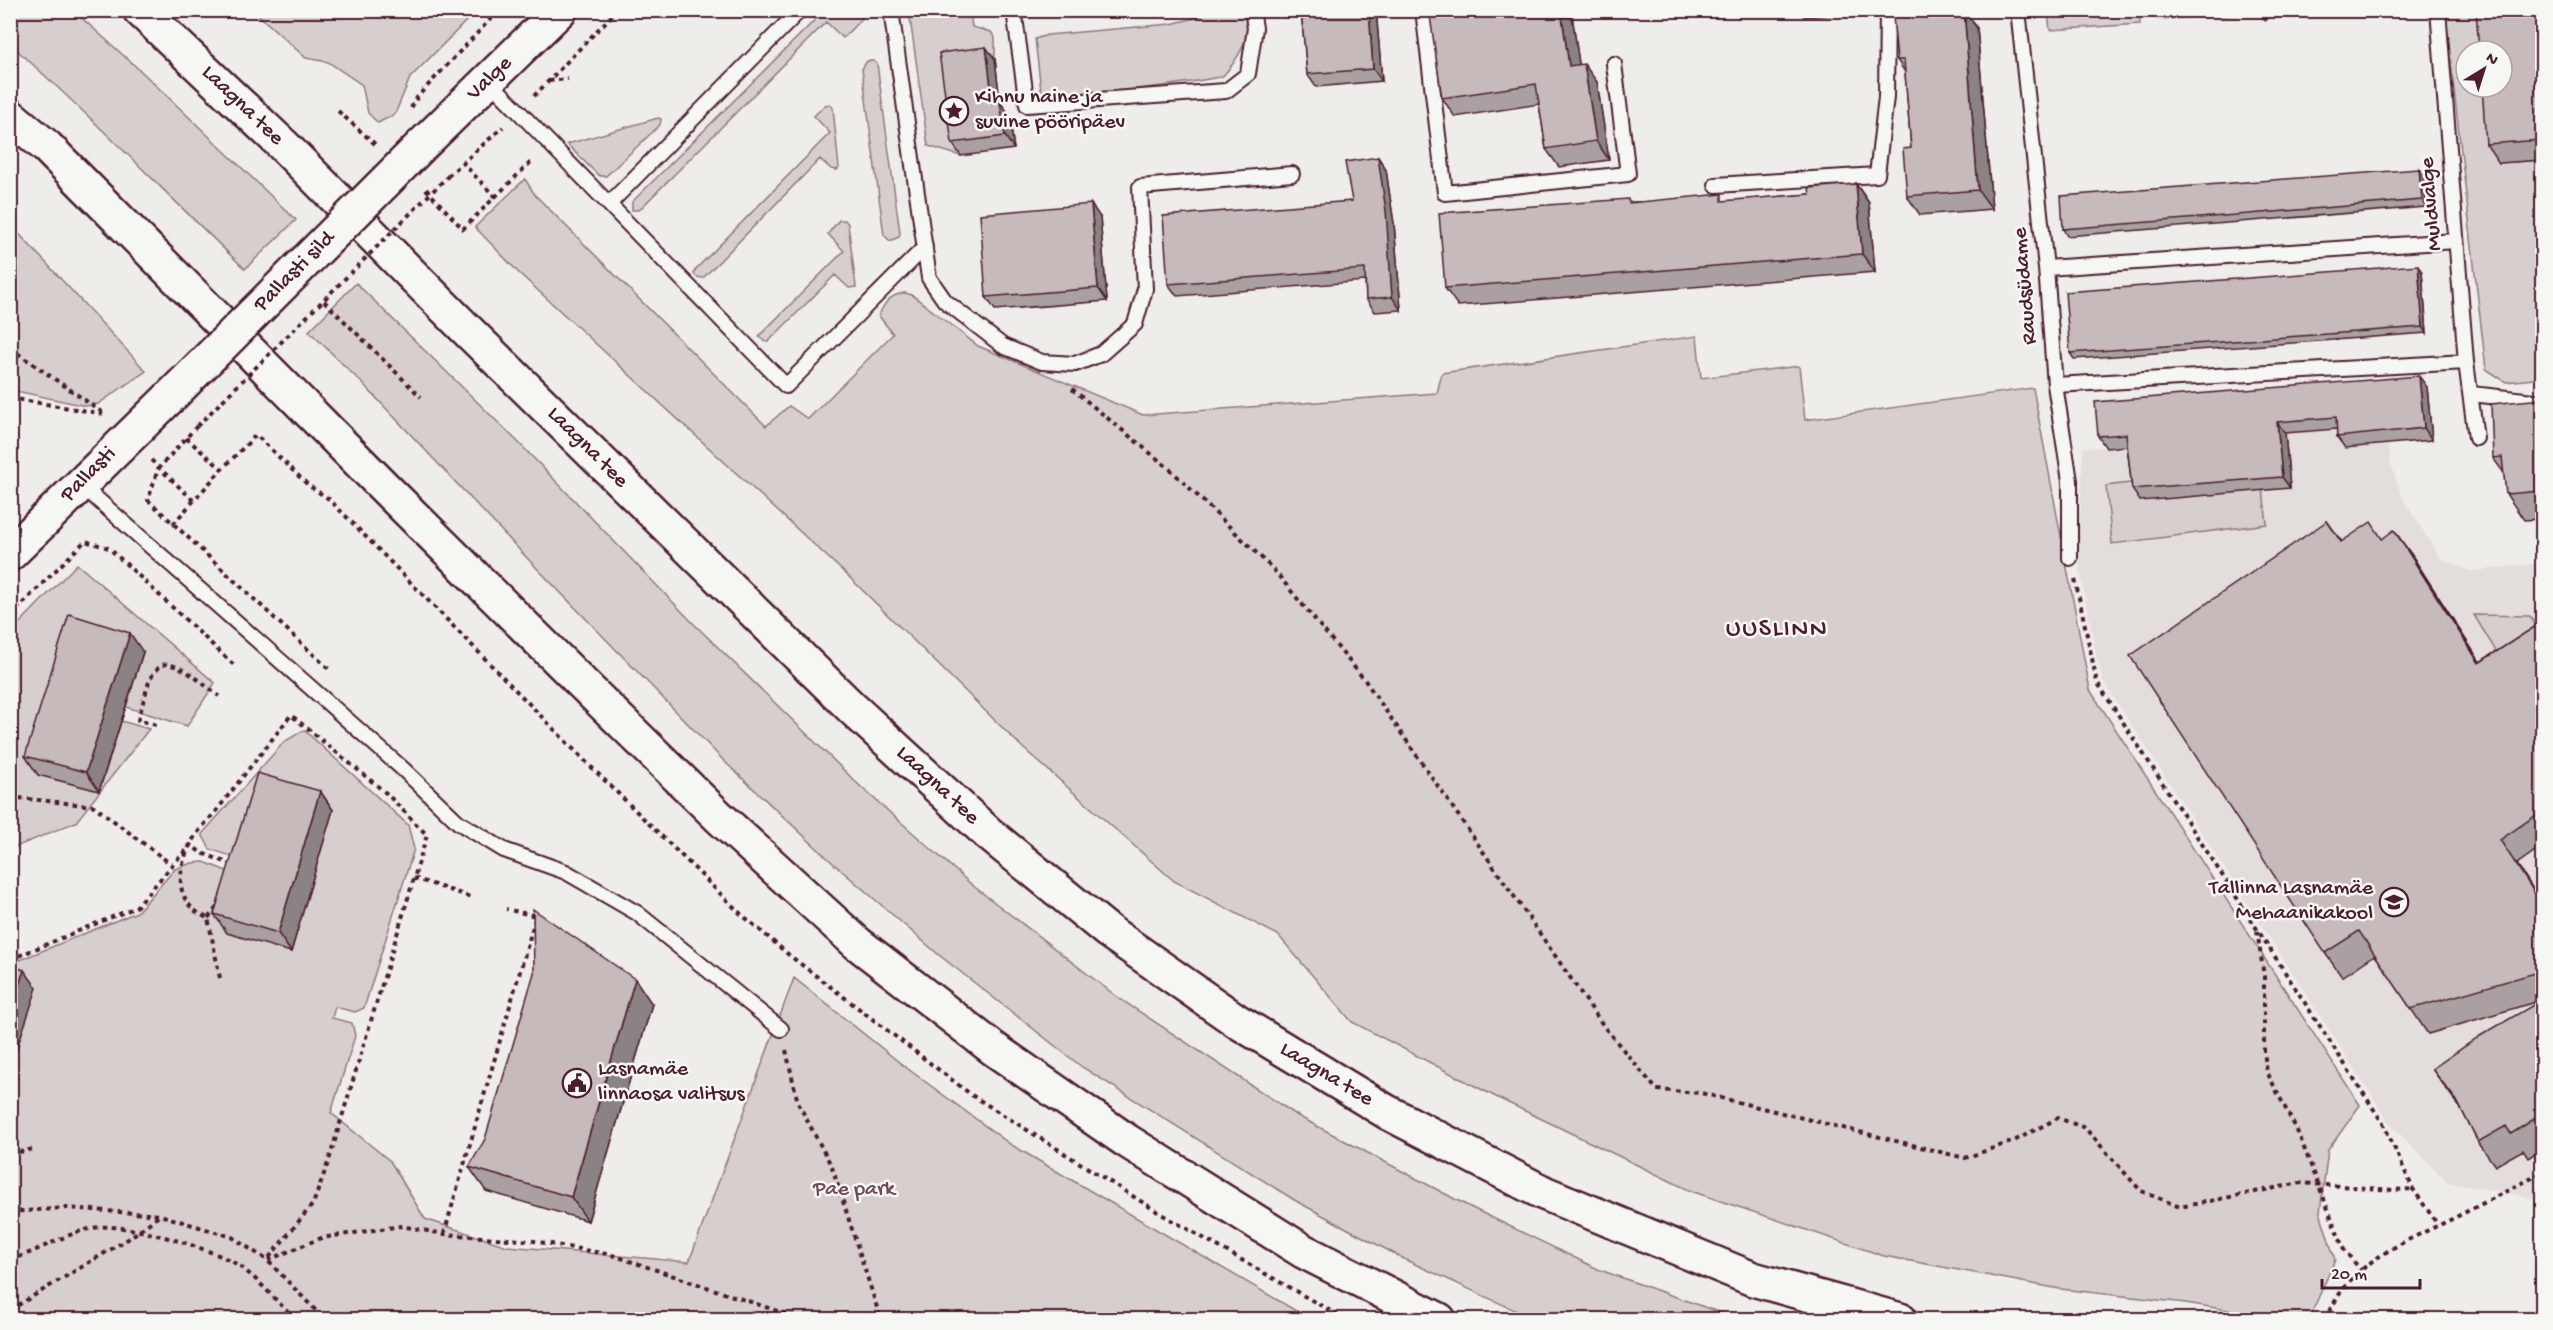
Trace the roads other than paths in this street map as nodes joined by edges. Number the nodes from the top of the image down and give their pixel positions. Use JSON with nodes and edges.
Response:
{"nodes":[{"id":1,"x":140,"y":10,"type":"edge"},
{"id":2,"x":560,"y":10,"type":"edge"},
{"id":3,"x":800,"y":10,"type":"edge"},
{"id":4,"x":891,"y":10,"type":"edge"},
{"id":5,"x":1014,"y":10,"type":"edge"},
{"id":6,"x":1252,"y":10,"type":"edge"},
{"id":7,"x":1423,"y":10,"type":"edge"},
{"id":8,"x":1887,"y":10,"type":"edge"},
{"id":9,"x":2018,"y":10,"type":"edge"},
{"id":10,"x":2439,"y":10,"type":"edge"},
{"id":11,"x":1614,"y":63,"type":"dead end"},
{"id":12,"x":488,"y":80,"type":"junction"},
{"id":13,"x":10,"y":116,"type":"edge"},
{"id":14,"x":420,"y":147,"type":"joint"},
{"id":15,"x":1292,"y":174,"type":"dead end"},
{"id":16,"x":1716,"y":185,"type":"dead end"},
{"id":17,"x":609,"y":204,"type":"junction"},
{"id":18,"x":2456,"y":241,"type":"junction"},
{"id":19,"x":925,"y":248,"type":"junction"},
{"id":20,"x":2046,"y":268,"type":"junction"},
{"id":21,"x":2466,"y":362,"type":"junction"},
{"id":22,"x":2055,"y":385,"type":"junction"},
{"id":23,"x":2472,"y":394,"type":"junction"},
{"id":24,"x":169,"y":398,"type":"joint"},
{"id":25,"x":2542,"y":402,"type":"edge"},
{"id":26,"x":2476,"y":438,"type":"dead end"},
{"id":27,"x":80,"y":484,"type":"junction"},
{"id":28,"x":10,"y":554,"type":"edge"},
{"id":29,"x":2070,"y":558,"type":"road end"},
{"id":30,"x":781,"y":1029,"type":"road end"},
{"id":31,"x":1439,"y":1320,"type":"edge"},
{"id":32,"x":1899,"y":1320,"type":"edge"}],
"edges":[{"from":1,"to":32,"type":"main road","name":"Laagna tee"},
{"from":2,"to":12,"type":"main road","name":"Valge"},
{"from":3,"to":17,"type":"lane"},
{"from":4,"to":19,"type":"lane"},
{"from":5,"to":6,"type":"lane"},
{"from":7,"to":11,"type":"lane"},
{"from":8,"to":16,"type":"lane"},
{"from":9,"to":20,"type":"lane","name":"Raudsüdame"},
{"from":10,"to":18,"type":"lane","name":"Muldvalge"},
{"from":12,"to":14,"type":"main road","name":"Valge"},
{"from":12,"to":17,"type":"lane"},
{"from":13,"to":31,"type":"main road"},
{"from":14,"to":24,"type":"main road","name":"Pallasti sild","bridge":true},
{"from":15,"to":19,"type":"lane"},
{"from":17,"to":19,"type":"lane"},
{"from":18,"to":20,"type":"lane"},
{"from":18,"to":21,"type":"lane","name":"Muldvalge"},
{"from":20,"to":22,"type":"lane","name":"Raudsüdame"},
{"from":21,"to":22,"type":"lane"},
{"from":21,"to":23,"type":"lane","name":"Muldvalge"},
{"from":22,"to":29,"type":"lane","name":"Raudsüdame"},
{"from":23,"to":25,"type":"lane"},
{"from":23,"to":26,"type":"lane","name":"Muldvalge"},
{"from":24,"to":27,"type":"main road","name":"Pallasti"},
{"from":27,"to":28,"type":"main road","name":"Pallasti"},
{"from":27,"to":30,"type":"lane"}]}
